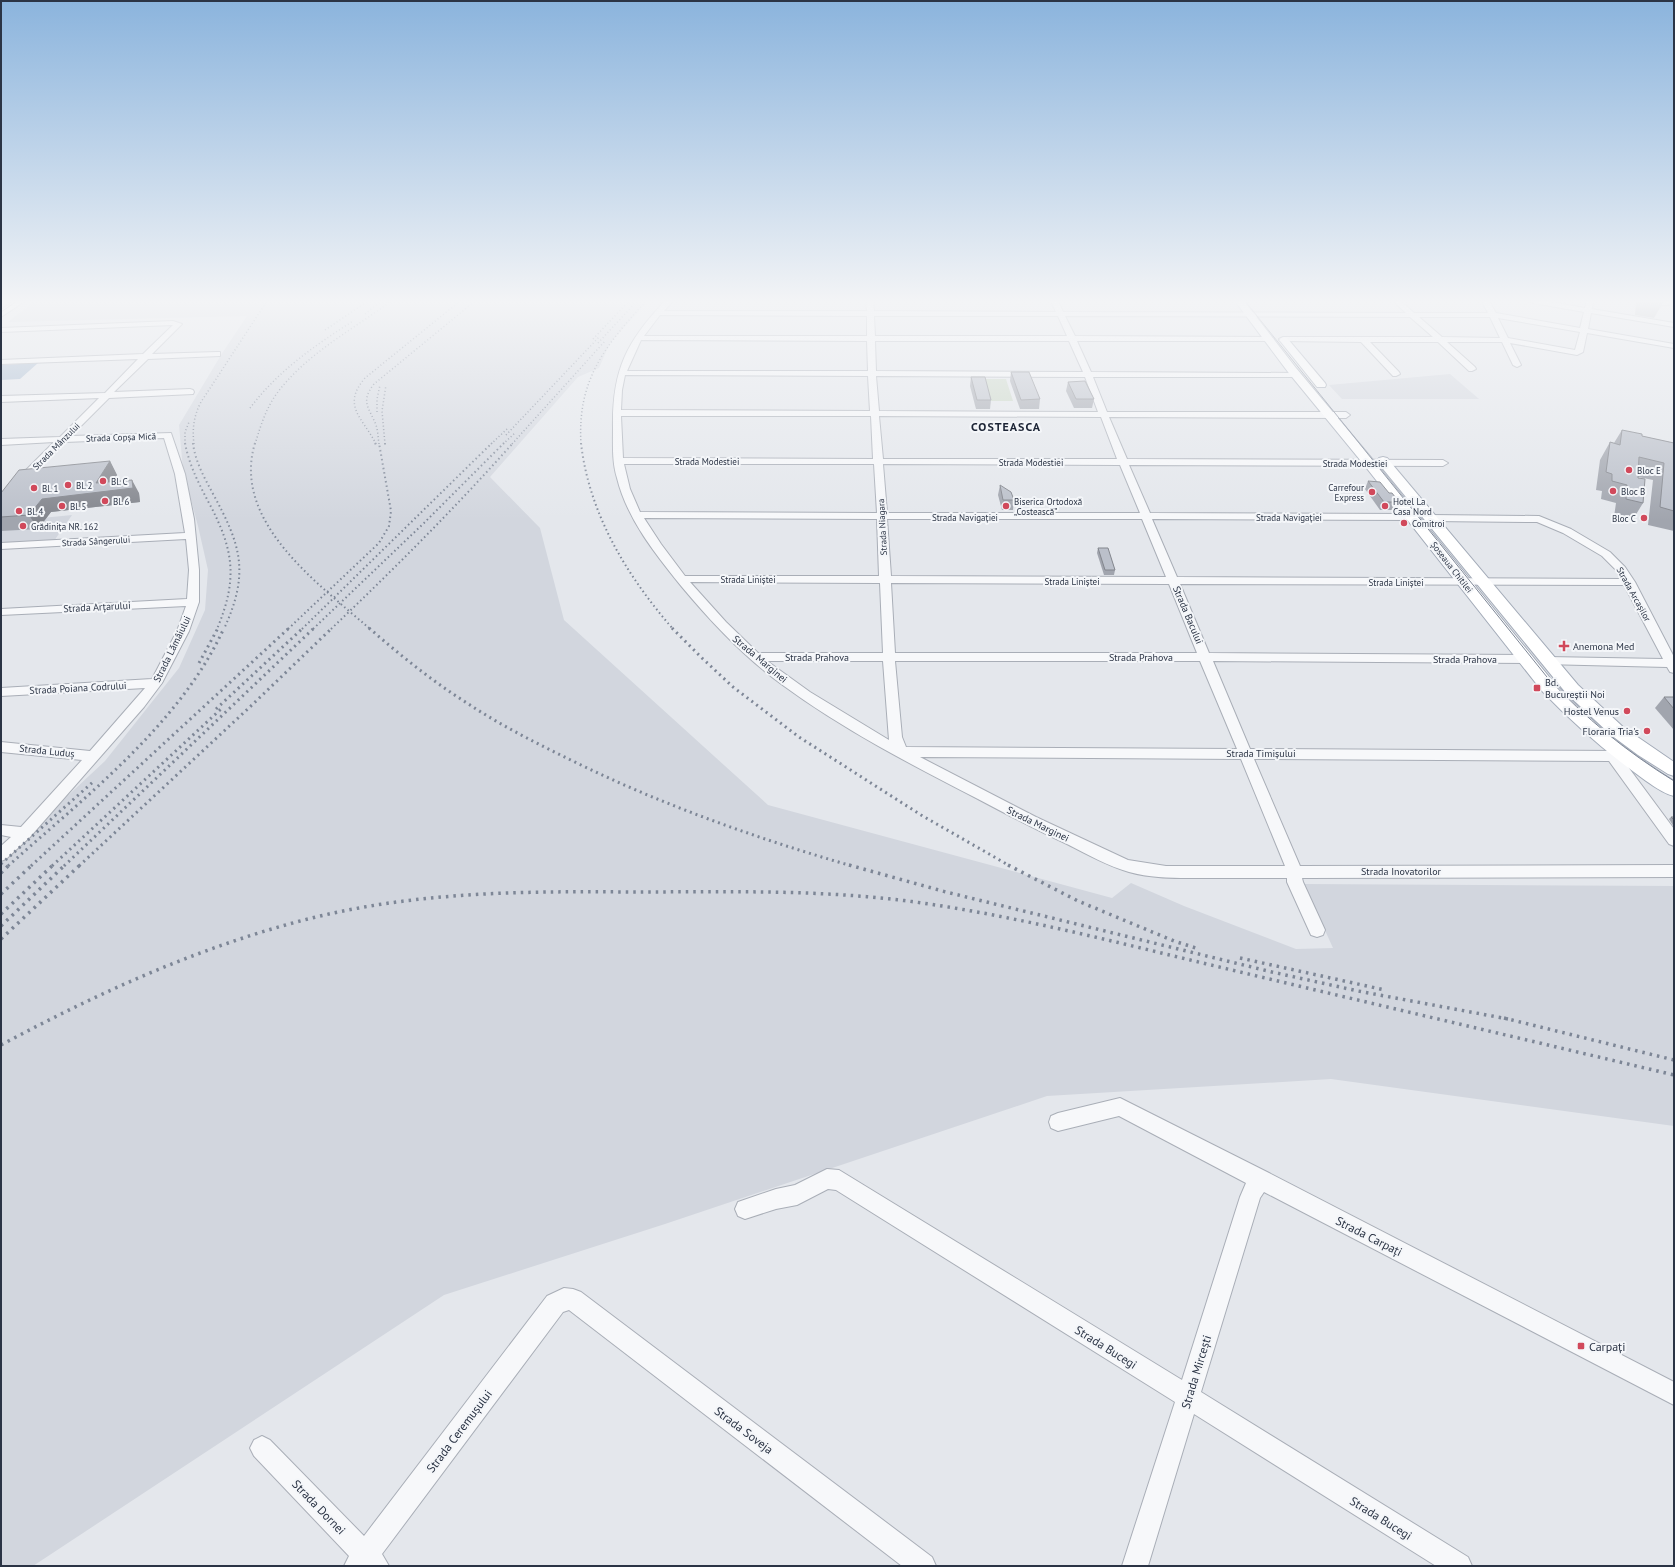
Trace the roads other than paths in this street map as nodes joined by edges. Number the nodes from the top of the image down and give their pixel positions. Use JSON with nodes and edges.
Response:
{"nodes":[{"id":1,"x":128,"y":374,"type":"edge"},
{"id":2,"x":622,"y":374,"type":"edge"},
{"id":3,"x":872,"y":374,"type":"edge"},
{"id":4,"x":1088,"y":374,"type":"edge"},
{"id":5,"x":1114,"y":374,"type":"edge"},
{"id":6,"x":1312,"y":374,"type":"edge"},
{"id":7,"x":1297,"y":375,"type":"joint"},
{"id":8,"x":190,"y":392,"type":"dead end"},
{"id":9,"x":1327,"y":392,"type":"dead end"},
{"id":10,"x":106,"y":396,"type":"junction"},
{"id":11,"x":1,"y":399,"type":"edge"},
{"id":12,"x":1333,"y":409,"type":"junction"},
{"id":13,"x":617,"y":413,"type":"junction"},
{"id":14,"x":875,"y":414,"type":"junction"},
{"id":15,"x":1104,"y":415,"type":"junction"},
{"id":16,"x":1355,"y":427,"type":"dead end"},
{"id":17,"x":168,"y":435,"type":"joint"},
{"id":18,"x":61,"y":440,"type":"junction"},
{"id":19,"x":1,"y":442,"type":"edge"},
{"id":20,"x":1375,"y":451,"type":"dead end"},
{"id":21,"x":618,"y":461,"type":"junction"},
{"id":22,"x":878,"y":462,"type":"junction"},
{"id":23,"x":1123,"y":462,"type":"junction"},
{"id":24,"x":1370,"y":463,"type":"junction"},
{"id":25,"x":1385,"y":463,"type":"junction"},
{"id":26,"x":1443,"y":463,"type":"dead end"},
{"id":27,"x":1,"y":490,"type":"edge"},
{"id":28,"x":13,"y":490,"type":"junction"},
{"id":29,"x":1,"y":501,"type":"edge"},
{"id":30,"x":638,"y":515,"type":"junction"},
{"id":31,"x":882,"y":516,"type":"junction"},
{"id":32,"x":1147,"y":517,"type":"junction"},
{"id":33,"x":1413,"y":517,"type":"junction"},
{"id":34,"x":1431,"y":518,"type":"junction"},
{"id":35,"x":191,"y":536,"type":"junction"},
{"id":36,"x":1,"y":546,"type":"edge"},
{"id":37,"x":681,"y":579,"type":"junction"},
{"id":38,"x":885,"y":580,"type":"junction"},
{"id":39,"x":1174,"y":582,"type":"junction"},
{"id":40,"x":1463,"y":582,"type":"junction"},
{"id":41,"x":1483,"y":582,"type":"junction"},
{"id":42,"x":1629,"y":582,"type":"junction"},
{"id":43,"x":193,"y":602,"type":"junction"},
{"id":44,"x":1,"y":612,"type":"edge"},
{"id":45,"x":755,"y":657,"type":"junction"},
{"id":46,"x":889,"y":657,"type":"junction"},
{"id":47,"x":1205,"y":657,"type":"junction"},
{"id":48,"x":1526,"y":659,"type":"junction"},
{"id":49,"x":1547,"y":661,"type":"junction"},
{"id":50,"x":1673,"y":664,"type":"edge"},
{"id":51,"x":156,"y":683,"type":"junction"},
{"id":52,"x":1,"y":692,"type":"edge"},
{"id":53,"x":1,"y":747,"type":"edge"},
{"id":54,"x":902,"y":752,"type":"junction"},
{"id":55,"x":1245,"y":753,"type":"junction"},
{"id":56,"x":94,"y":756,"type":"junction"},
{"id":57,"x":1617,"y":756,"type":"junction"},
{"id":58,"x":1674,"y":770,"type":"edge"},
{"id":59,"x":1674,"y":790,"type":"edge"},
{"id":60,"x":1,"y":830,"type":"edge"},
{"id":61,"x":25,"y":833,"type":"junction"},
{"id":62,"x":1674,"y":840,"type":"edge"},
{"id":63,"x":1,"y":855,"type":"edge"},
{"id":64,"x":1128,"y":867,"type":"joint"},
{"id":65,"x":1294,"y":871,"type":"junction"},
{"id":66,"x":1674,"y":871,"type":"edge"},
{"id":67,"x":1317,"y":930,"type":"dead end"},
{"id":68,"x":1058,"y":1122,"type":"dead end"},
{"id":69,"x":1262,"y":1180,"type":"junction"},
{"id":70,"x":745,"y":1209,"type":"dead end"},
{"id":71,"x":564,"y":1299,"type":"joint"},
{"id":72,"x":1674,"y":1394,"type":"edge"},
{"id":73,"x":1188,"y":1398,"type":"junction"},
{"id":74,"x":262,"y":1448,"type":"dead end"},
{"id":75,"x":366,"y":1562,"type":"edge"},
{"id":76,"x":923,"y":1566,"type":"edge"},
{"id":77,"x":1135,"y":1566,"type":"edge"},
{"id":78,"x":1459,"y":1566,"type":"edge"}],
"edges":[{"from":1,"to":10,"type":"street","name":"Strada Mânzului"},
{"from":2,"to":13,"type":"street","name":"Strada Marginei"},
{"from":3,"to":14,"type":"street","name":"Strada Niagara"},
{"from":4,"to":15,"type":"street","name":"Strada Bacului"},
{"from":5,"to":7,"type":"street"},
{"from":6,"to":9,"type":"main road","name":"Șoseaua Chitilei"},
{"from":7,"to":12,"type":"main road","name":"Șoseaua Chitilei"},
{"from":8,"to":10,"type":"street"},
{"from":10,"to":11,"type":"street"},
{"from":10,"to":18,"type":"street","name":"Strada Mânzului"},
{"from":12,"to":15,"type":"street"},
{"from":12,"to":16,"type":"main road","name":"Șoseaua Chitilei"},
{"from":12,"to":24,"type":"main road","name":"Șoseaua Chitilei"},
{"from":13,"to":14,"type":"street"},
{"from":13,"to":21,"type":"street","name":"Strada Marginei"},
{"from":14,"to":15,"type":"street"},
{"from":14,"to":22,"type":"street","name":"Strada Niagara"},
{"from":15,"to":23,"type":"street","name":"Strada Bacului"},
{"from":17,"to":18,"type":"street","name":"Strada Copșa Mică"},
{"from":17,"to":35,"type":"street","name":"Strada Lămâiului"},
{"from":18,"to":19,"type":"street","name":"Strada Copșa Mică"},
{"from":18,"to":28,"type":"street","name":"Strada Mânzului"},
{"from":20,"to":25,"type":"main road","name":"Șoseaua Chitilei"},
{"from":21,"to":22,"type":"street","name":"Strada Modestiei"},
{"from":21,"to":30,"type":"street","name":"Strada Marginei"},
{"from":22,"to":23,"type":"street","name":"Strada Modestiei"},
{"from":22,"to":31,"type":"street","name":"Strada Niagara"},
{"from":23,"to":24,"type":"street","name":"Strada Modestiei"},
{"from":23,"to":32,"type":"street","name":"Strada Bacului"},
{"from":24,"to":25,"type":"street","name":"Strada Modestiei"},
{"from":24,"to":33,"type":"main road","name":"Șoseaua Chitilei"},
{"from":25,"to":26,"type":"street","name":"Strada Modestiei"},
{"from":25,"to":34,"type":"main road","name":"Șoseaua Chitilei"},
{"from":27,"to":28,"type":"street"},
{"from":28,"to":29,"type":"street","name":"Strada Mânzului"},
{"from":30,"to":31,"type":"street","name":"Strada Navigației"},
{"from":30,"to":37,"type":"street","name":"Strada Marginei"},
{"from":31,"to":32,"type":"street","name":"Strada Navigației"},
{"from":31,"to":38,"type":"street","name":"Strada Niagara"},
{"from":32,"to":33,"type":"street","name":"Strada Navigației"},
{"from":32,"to":39,"type":"street","name":"Strada Bacului"},
{"from":33,"to":40,"type":"main road","name":"Șoseaua Chitilei"},
{"from":34,"to":41,"type":"main road","name":"Șoseaua Chitilei"},
{"from":34,"to":42,"type":"street","name":"Strada Arcașilor"},
{"from":35,"to":36,"type":"street","name":"Strada Sângerului"},
{"from":35,"to":43,"type":"street","name":"Strada Lămâiului"},
{"from":37,"to":38,"type":"street","name":"Strada Liniștei"},
{"from":37,"to":45,"type":"street","name":"Strada Marginei"},
{"from":38,"to":39,"type":"street","name":"Strada Liniștei"},
{"from":38,"to":46,"type":"street","name":"Strada Niagara"},
{"from":39,"to":40,"type":"street","name":"Strada Liniștei"},
{"from":39,"to":47,"type":"street","name":"Strada Bacului"},
{"from":40,"to":41,"type":"street","name":"Strada Liniștei"},
{"from":40,"to":48,"type":"main road","name":"Șoseaua Chitilei"},
{"from":41,"to":42,"type":"street"},
{"from":41,"to":49,"type":"main road","name":"Șoseaua Chitilei"},
{"from":42,"to":50,"type":"street","name":"Strada Arcașilor"},
{"from":43,"to":44,"type":"street","name":"Strada Arțarului"},
{"from":43,"to":51,"type":"street","name":"Strada Lămâiului"},
{"from":45,"to":46,"type":"street","name":"Strada Prahova"},
{"from":45,"to":54,"type":"street","name":"Strada Marginei"},
{"from":46,"to":47,"type":"street","name":"Strada Prahova"},
{"from":46,"to":54,"type":"street","name":"Strada Niagara"},
{"from":47,"to":48,"type":"street","name":"Strada Prahova"},
{"from":47,"to":55,"type":"street","name":"Strada Bacului"},
{"from":48,"to":57,"type":"main road","name":"Șoseaua Chitilei"},
{"from":49,"to":50,"type":"street"},
{"from":49,"to":58,"type":"main road","name":"Șoseaua Chitilei"},
{"from":51,"to":52,"type":"street","name":"Strada Poiana Codrului"},
{"from":51,"to":56,"type":"street","name":"Strada Lămâiului"},
{"from":53,"to":56,"type":"street","name":"Strada Luduș"},
{"from":54,"to":55,"type":"street","name":"Strada Timișului"},
{"from":54,"to":64,"type":"street","name":"Strada Marginei"},
{"from":55,"to":57,"type":"street","name":"Strada Timișului"},
{"from":55,"to":65,"type":"street","name":"Strada Bacului"},
{"from":56,"to":61,"type":"street","name":"Strada Lămâiului"},
{"from":57,"to":59,"type":"main road","name":"Șoseaua Chitilei"},
{"from":57,"to":62,"type":"street","name":"Șoseaua Chitilei"},
{"from":60,"to":61,"type":"street"},
{"from":61,"to":63,"type":"street","name":"Strada Lămâiului"},
{"from":64,"to":65,"type":"street","name":"Strada Inovatorilor"},
{"from":65,"to":66,"type":"street","name":"Strada Inovatorilor"},
{"from":65,"to":67,"type":"street","name":"Strada Bacului"},
{"from":68,"to":69,"type":"street","name":"Strada Carpați"},
{"from":69,"to":72,"type":"street","name":"Strada Carpați"},
{"from":69,"to":73,"type":"street","name":"Strada Mircești"},
{"from":70,"to":73,"type":"street","name":"Strada Bucegi"},
{"from":71,"to":75,"type":"street","name":"Strada Ceremușului"},
{"from":71,"to":76,"type":"street","name":"Strada Soveja"},
{"from":73,"to":77,"type":"street","name":"Strada Mircești"},
{"from":73,"to":78,"type":"street","name":"Strada Bucegi"},
{"from":74,"to":75,"type":"street","name":"Strada Dornei"}]}
